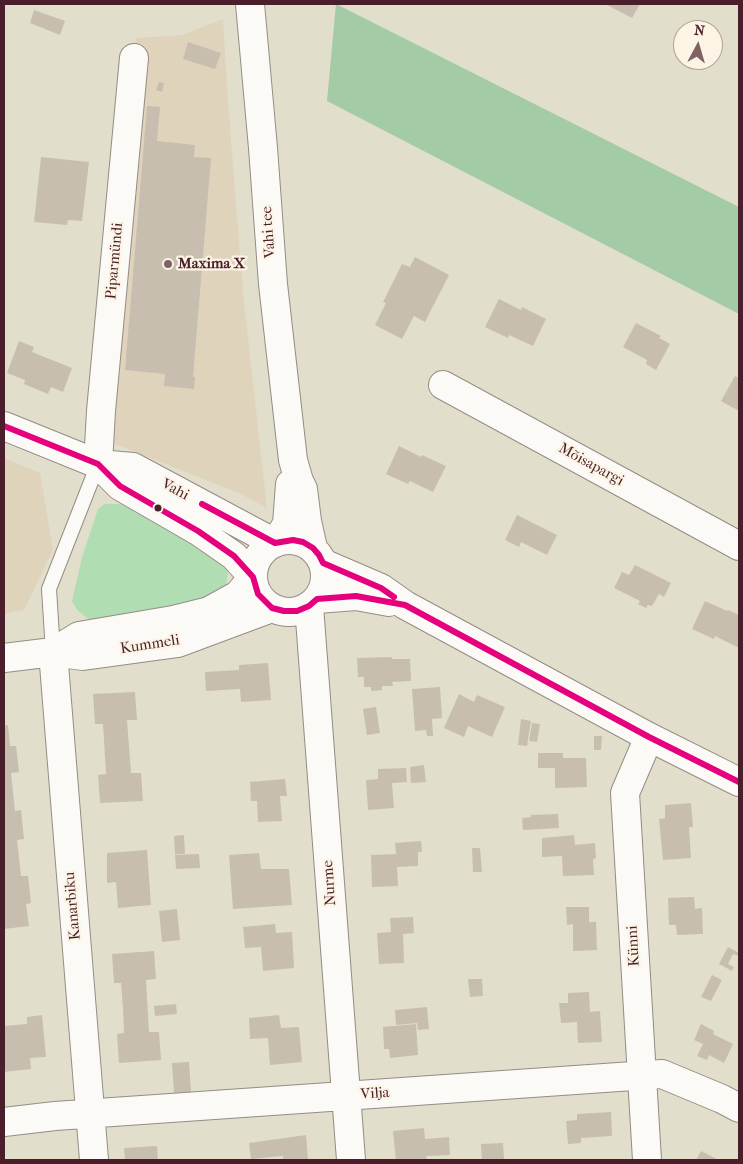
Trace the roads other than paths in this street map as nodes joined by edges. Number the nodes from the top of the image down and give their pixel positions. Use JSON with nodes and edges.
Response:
{"nodes":[{"id":1,"x":250,"y":4,"type":"edge"},
{"id":2,"x":134,"y":58,"type":"dead end"},
{"id":3,"x":443,"y":385,"type":"dead end"},
{"id":4,"x":4,"y":426,"type":"edge"},
{"id":5,"x":293,"y":460,"type":"junction"},
{"id":6,"x":98,"y":464,"type":"junction"},
{"id":7,"x":275,"y":543,"type":"junction"},
{"id":8,"x":739,"y":546,"type":"edge"},
{"id":9,"x":318,"y":555,"type":"junction"},
{"id":10,"x":253,"y":577,"type":"junction"},
{"id":11,"x":313,"y":602,"type":"junction"},
{"id":12,"x":405,"y":605,"type":"junction"},
{"id":13,"x":272,"y":608,"type":"junction"},
{"id":14,"x":53,"y":652,"type":"junction"},
{"id":15,"x":4,"y":658,"type":"edge"},
{"id":16,"x":649,"y":737,"type":"junction"},
{"id":17,"x":739,"y":782,"type":"edge"},
{"id":18,"x":642,"y":1075,"type":"junction"},
{"id":19,"x":347,"y":1096,"type":"junction"},
{"id":20,"x":739,"y":1108,"type":"edge"},
{"id":21,"x":90,"y":1113,"type":"junction"},
{"id":22,"x":4,"y":1122,"type":"edge"},
{"id":23,"x":94,"y":1160,"type":"edge"},
{"id":24,"x":351,"y":1160,"type":"edge"},
{"id":25,"x":647,"y":1160,"type":"edge"}],
"edges":[{"from":1,"to":5,"type":"street","name":"Vahi tee"},
{"from":2,"to":6,"type":"street","name":"Piparmündi"},
{"from":3,"to":8,"type":"street","name":"Mõisapargi"},
{"from":4,"to":6,"type":"street","name":"Vahi"},
{"from":5,"to":7,"type":"street","name":"Vahi tee"},
{"from":5,"to":9,"type":"street","name":"Vahi tee"},
{"from":6,"to":7,"type":"street","name":"Vahi"},
{"from":6,"to":10,"type":"street","name":"Vahi"},
{"from":6,"to":14,"type":"lane"},
{"from":7,"to":9,"type":"street"},
{"from":7,"to":10,"type":"street"},
{"from":9,"to":11,"type":"street"},
{"from":9,"to":12,"type":"street"},
{"from":10,"to":13,"type":"street"},
{"from":10,"to":14,"type":"street","name":"Kummeli"},
{"from":11,"to":12,"type":"street"},
{"from":11,"to":13,"type":"street"},
{"from":11,"to":19,"type":"street","name":"Nurme"},
{"from":12,"to":16,"type":"street"},
{"from":13,"to":14,"type":"street","name":"Kummeli"},
{"from":14,"to":15,"type":"street","name":"Kummeli"},
{"from":14,"to":21,"type":"street","name":"Kanarbiku"},
{"from":16,"to":17,"type":"street"},
{"from":16,"to":18,"type":"street","name":"Künni"},
{"from":18,"to":19,"type":"street","name":"Vilja"},
{"from":18,"to":20,"type":"street","name":"Vilja"},
{"from":18,"to":25,"type":"street","name":"Künni"},
{"from":19,"to":21,"type":"street","name":"Vilja"},
{"from":19,"to":24,"type":"street","name":"Nurme"},
{"from":21,"to":22,"type":"street","name":"Vilja"},
{"from":21,"to":23,"type":"street","name":"Kanarbiku"}]}
